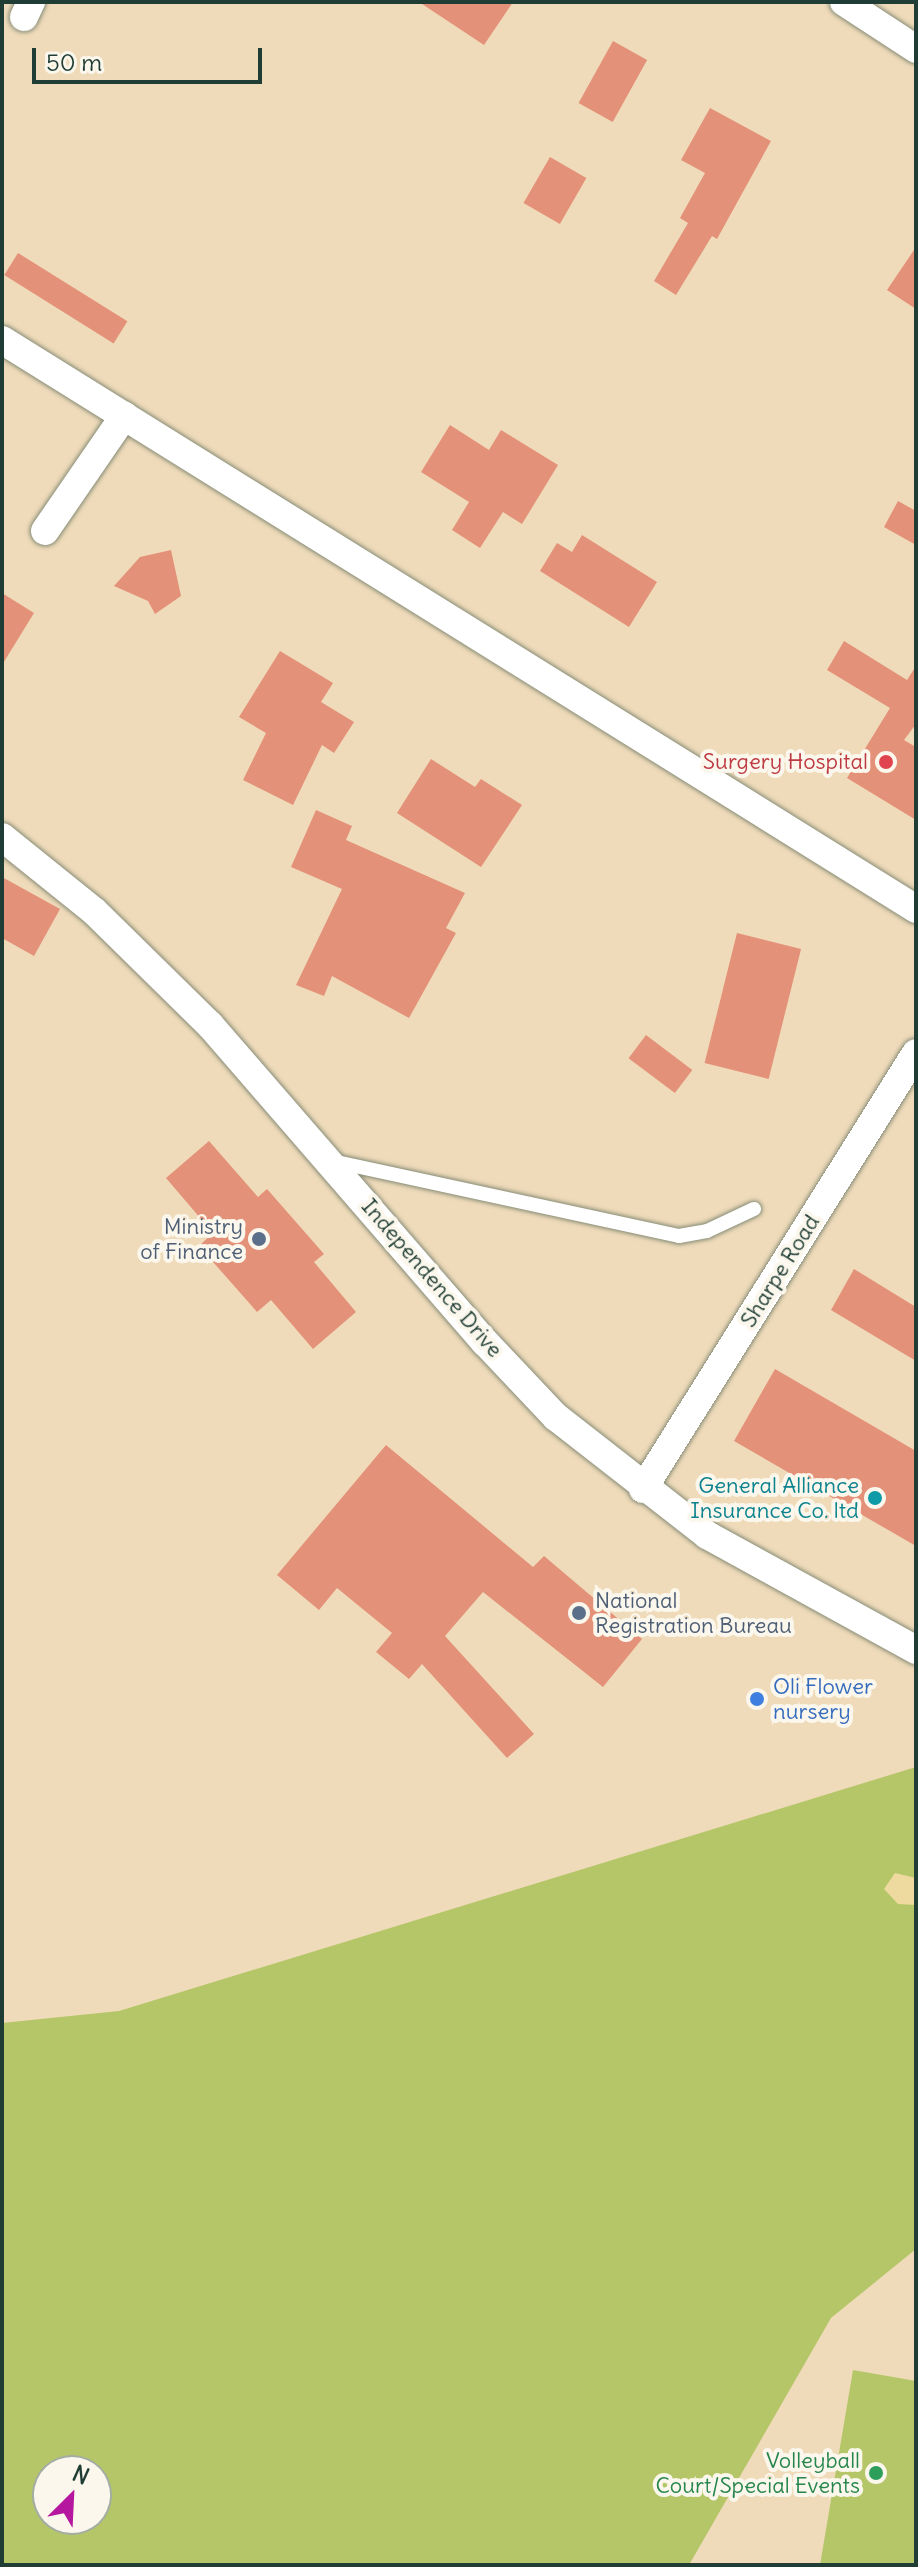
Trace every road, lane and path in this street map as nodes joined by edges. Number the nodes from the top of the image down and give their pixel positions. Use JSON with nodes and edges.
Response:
{"nodes":[{"id":1,"x":844,"y":2,"type":"edge"},
{"id":2,"x":916,"y":49,"type":"edge"},
{"id":3,"x":2,"y":340,"type":"edge"},
{"id":4,"x":124,"y":416,"type":"junction"},
{"id":5,"x":45,"y":531,"type":"dead end"},
{"id":6,"x":2,"y":837,"type":"edge"},
{"id":7,"x":916,"y":909,"type":"edge"},
{"id":8,"x":916,"y":1053,"type":"edge"},
{"id":9,"x":331,"y":1161,"type":"junction"},
{"id":10,"x":754,"y":1209,"type":"dead end"},
{"id":11,"x":643,"y":1489,"type":"junction"},
{"id":12,"x":916,"y":1650,"type":"edge"}],
"edges":[{"from":1,"to":2,"type":"street"},
{"from":3,"to":4,"type":"street"},
{"from":4,"to":5,"type":"street"},
{"from":4,"to":7,"type":"street"},
{"from":6,"to":9,"type":"street","name":"Independence Drive"},
{"from":8,"to":11,"type":"street","name":"Sharpe Road"},
{"from":9,"to":10,"type":"lane"},
{"from":9,"to":11,"type":"street","name":"Independence Drive"},
{"from":11,"to":12,"type":"street","name":"Independence Drive"}]}
